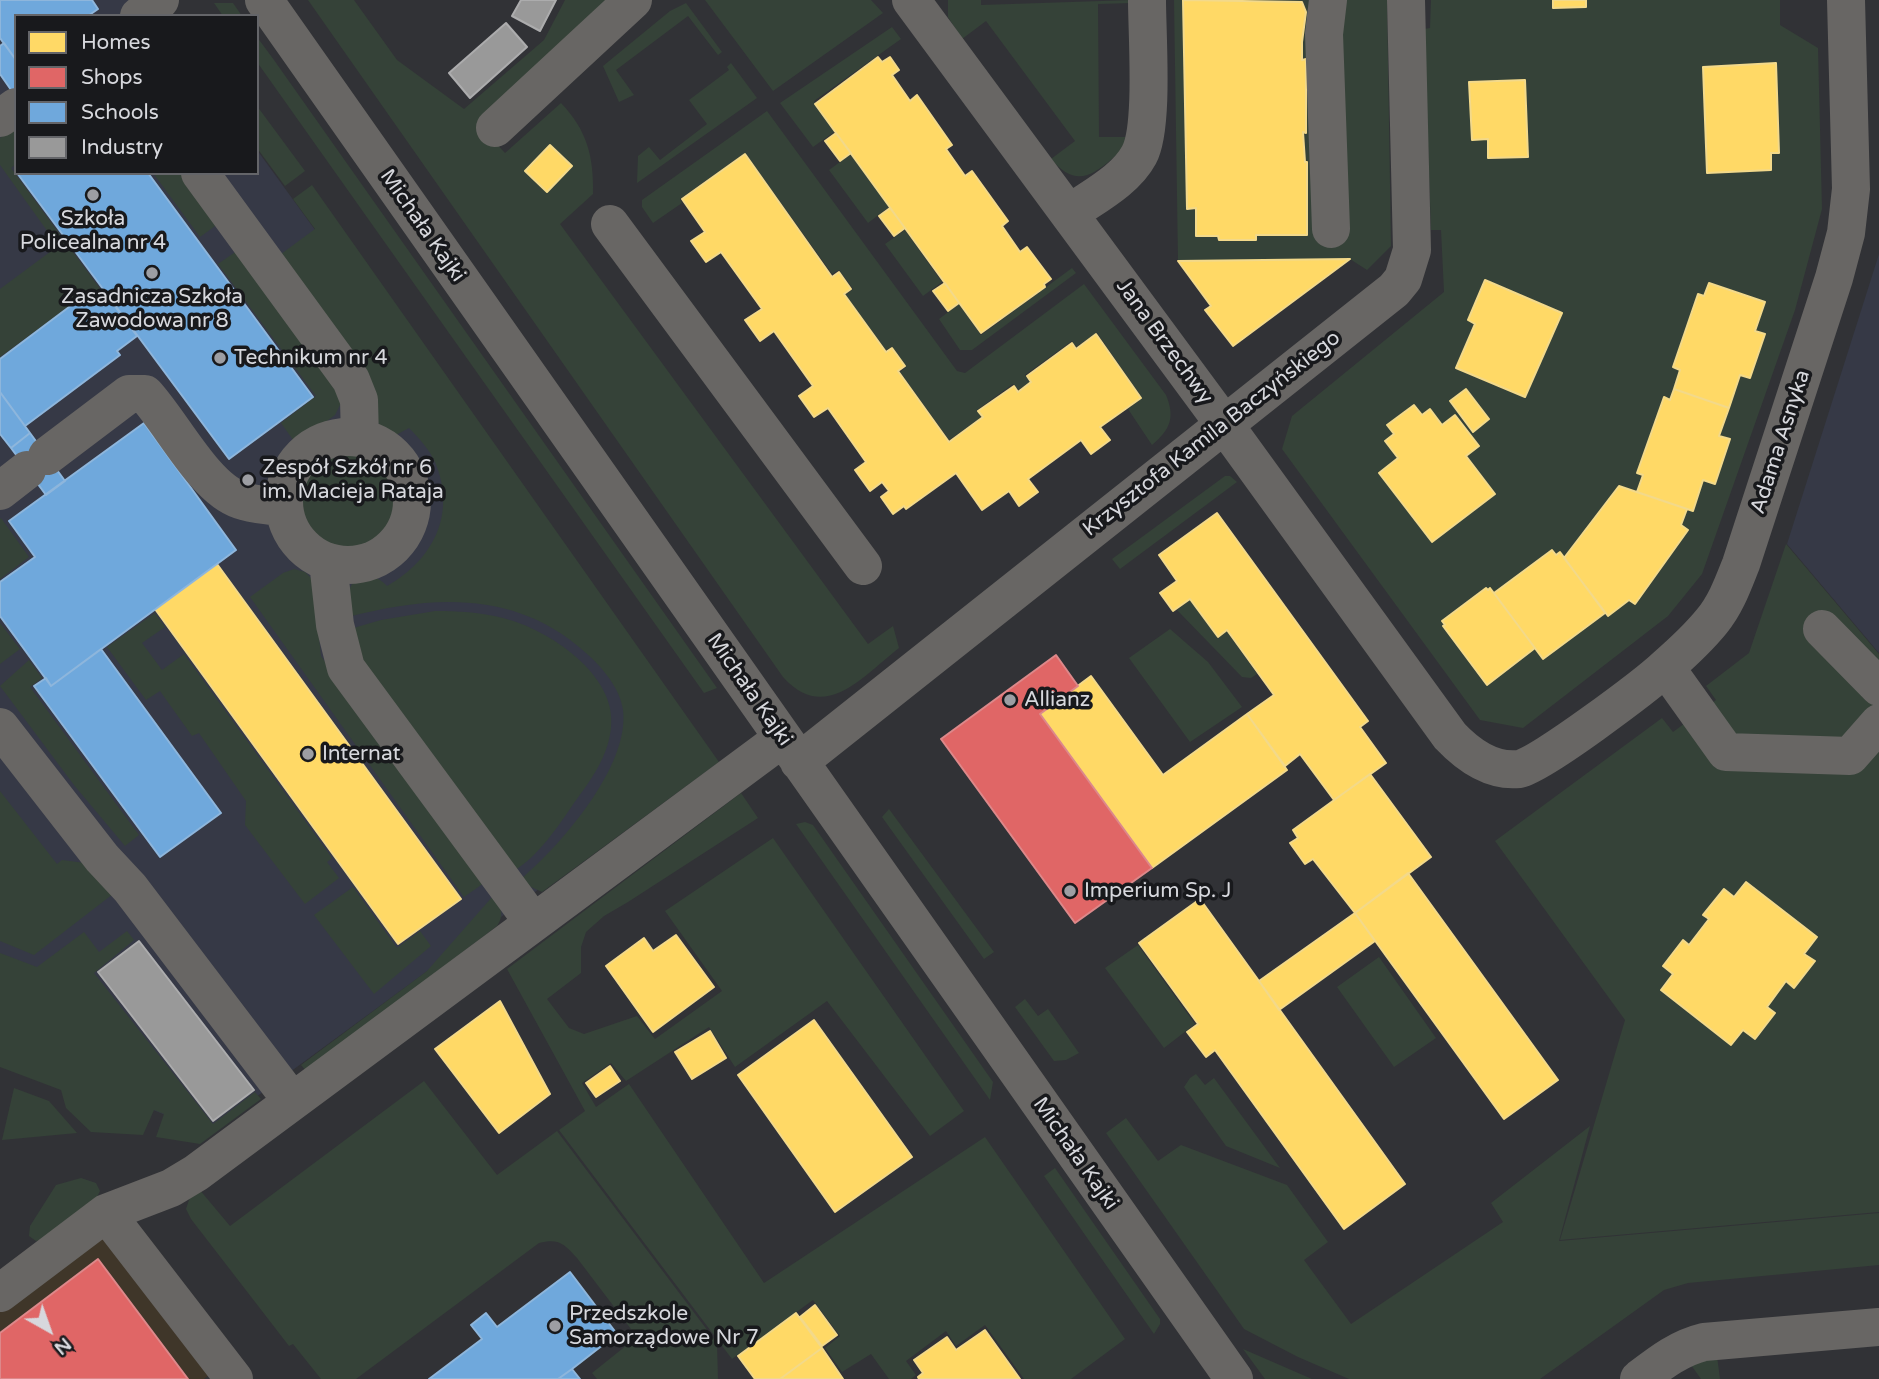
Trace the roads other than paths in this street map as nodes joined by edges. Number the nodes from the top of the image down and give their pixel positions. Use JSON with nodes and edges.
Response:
{"nodes":[{"id":1,"x":160,"y":0,"type":"edge"},
{"id":2,"x":264,"y":0,"type":"edge"},
{"id":3,"x":634,"y":0,"type":"edge"},
{"id":4,"x":911,"y":0,"type":"edge"},
{"id":5,"x":1147,"y":0,"type":"edge"},
{"id":6,"x":1328,"y":0,"type":"edge"},
{"id":7,"x":1406,"y":0,"type":"edge"},
{"id":8,"x":1846,"y":0,"type":"edge"},
{"id":9,"x":142,"y":14,"type":"edge"},
{"id":10,"x":495,"y":128,"type":"dead end"},
{"id":11,"x":201,"y":175,"type":"edge"},
{"id":12,"x":1069,"y":214,"type":"junction"},
{"id":13,"x":610,"y":224,"type":"dead end"},
{"id":14,"x":1331,"y":229,"type":"dead end"},
{"id":15,"x":1224,"y":424,"type":"junction"},
{"id":16,"x":360,"y":438,"type":"junction"},
{"id":17,"x":25,"y":473,"type":"edge"},
{"id":18,"x":284,"y":508,"type":"junction"},
{"id":19,"x":328,"y":562,"type":"junction"},
{"id":20,"x":863,"y":566,"type":"dead end"},
{"id":21,"x":1822,"y":629,"type":"dead end"},
{"id":22,"x":1666,"y":668,"type":"junction"},
{"id":23,"x":1879,"y":687,"type":"edge"},
{"id":24,"x":1879,"y":723,"type":"edge"},
{"id":25,"x":0,"y":727,"type":"edge"},
{"id":26,"x":791,"y":750,"type":"junction"},
{"id":27,"x":1504,"y":768,"type":"joint"},
{"id":28,"x":533,"y":922,"type":"junction"},
{"id":29,"x":292,"y":1101,"type":"junction"},
{"id":30,"x":106,"y":1213,"type":"junction"},
{"id":31,"x":0,"y":1293,"type":"edge"},
{"id":32,"x":1879,"y":1327,"type":"edge"},
{"id":33,"x":234,"y":1379,"type":"edge"},
{"id":34,"x":1234,"y":1379,"type":"edge"},
{"id":35,"x":1639,"y":1379,"type":"edge"}],
"edges":[{"from":1,"to":9,"type":"street"},
{"from":2,"to":26,"type":"street","name":"Michała Kajki"},
{"from":3,"to":10,"type":"street"},
{"from":4,"to":12,"type":"street","name":"Jana Brzechwy"},
{"from":5,"to":12,"type":"street"},
{"from":6,"to":14,"type":"street"},
{"from":7,"to":15,"type":"street","name":"Krzysztofa Kamila Baczyńskiego"},
{"from":8,"to":22,"type":"street","name":"Adama Asnyka"},
{"from":11,"to":16,"type":"street"},
{"from":12,"to":15,"type":"street","name":"Jana Brzechwy"},
{"from":13,"to":20,"type":"street"},
{"from":15,"to":26,"type":"street","name":"Krzysztofa Kamila Baczyńskiego"},
{"from":15,"to":27,"type":"street","name":"Jana Brzechwy"},
{"from":16,"to":18,"type":"street"},
{"from":16,"to":19,"type":"street"},
{"from":17,"to":18,"type":"street"},
{"from":18,"to":19,"type":"street"},
{"from":19,"to":28,"type":"street"},
{"from":21,"to":23,"type":"street"},
{"from":22,"to":24,"type":"street"},
{"from":22,"to":27,"type":"street","name":"Adama Asnyka"},
{"from":25,"to":29,"type":"street"},
{"from":26,"to":28,"type":"street","name":"Krzysztofa Kamila Baczyńskiego"},
{"from":26,"to":34,"type":"street","name":"Michała Kajki"},
{"from":28,"to":29,"type":"street","name":"Krzysztofa Kamila Baczyńskiego"},
{"from":29,"to":30,"type":"street","name":"Krzysztofa Kamila Baczyńskiego"},
{"from":30,"to":31,"type":"street","name":"Krzysztofa Kamila Baczyńskiego"},
{"from":30,"to":33,"type":"street"},
{"from":32,"to":35,"type":"street"}]}
